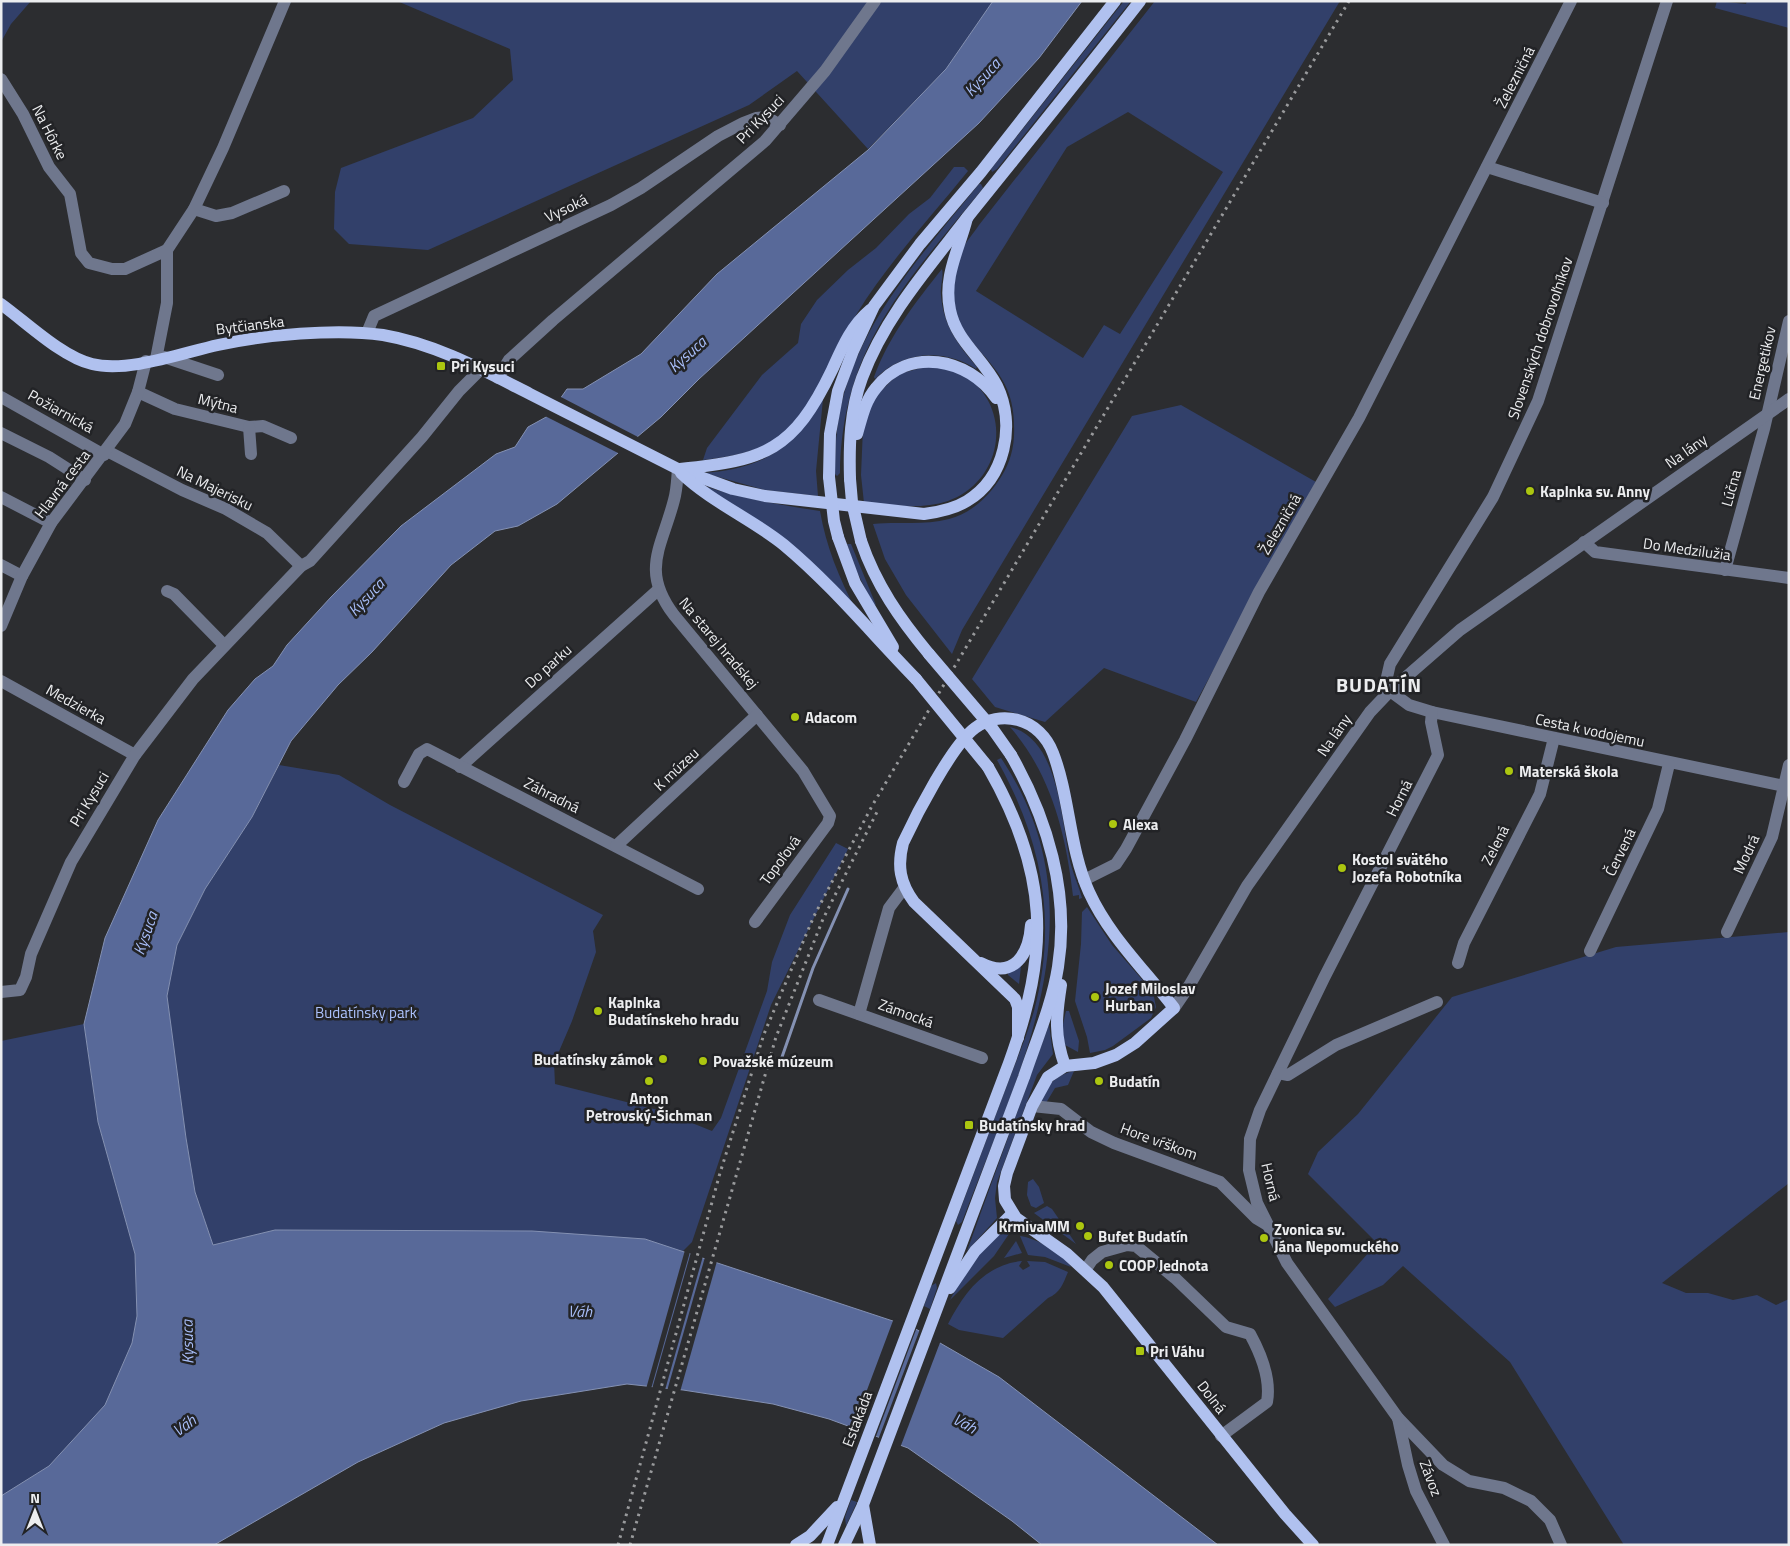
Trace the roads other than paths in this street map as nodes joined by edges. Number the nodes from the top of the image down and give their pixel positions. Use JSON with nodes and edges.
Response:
{"nodes":[{"id":1,"x":285,"y":1,"type":"edge"},
{"id":2,"x":875,"y":1,"type":"edge"},
{"id":3,"x":1115,"y":1,"type":"edge"},
{"id":4,"x":1140,"y":1,"type":"edge"},
{"id":5,"x":1571,"y":1,"type":"edge"},
{"id":6,"x":1667,"y":1,"type":"edge"},
{"id":7,"x":1,"y":79,"type":"edge"},
{"id":8,"x":780,"y":124,"type":"junction"},
{"id":9,"x":1487,"y":167,"type":"junction"},
{"id":10,"x":284,"y":191,"type":"dead end"},
{"id":11,"x":1604,"y":202,"type":"junction"},
{"id":12,"x":194,"y":209,"type":"junction"},
{"id":13,"x":967,"y":218,"type":"junction"},
{"id":14,"x":167,"y":250,"type":"junction"},
{"id":15,"x":1,"y":304,"type":"edge"},
{"id":16,"x":874,"y":306,"type":"junction"},
{"id":17,"x":1789,"y":321,"type":"edge"},
{"id":18,"x":367,"y":333,"type":"junction"},
{"id":19,"x":155,"y":359,"type":"junction"},
{"id":20,"x":481,"y":369,"type":"junction"},
{"id":21,"x":218,"y":375,"type":"dead end"},
{"id":22,"x":498,"y":378,"type":"junction"},
{"id":23,"x":138,"y":392,"type":"junction"},
{"id":24,"x":1,"y":397,"type":"edge"},
{"id":25,"x":1789,"y":399,"type":"edge"},
{"id":26,"x":1002,"y":407,"type":"junction"},
{"id":27,"x":1768,"y":414,"type":"junction"},
{"id":28,"x":249,"y":427,"type":"junction"},
{"id":29,"x":1,"y":434,"type":"edge"},
{"id":30,"x":291,"y":438,"type":"dead end"},
{"id":31,"x":105,"y":453,"type":"junction"},
{"id":32,"x":251,"y":454,"type":"dead end"},
{"id":33,"x":850,"y":463,"type":"junction"},
{"id":34,"x":678,"y":470,"type":"junction"},
{"id":35,"x":85,"y":480,"type":"junction"},
{"id":36,"x":1,"y":497,"type":"edge"},
{"id":37,"x":51,"y":523,"type":"junction"},
{"id":38,"x":1584,"y":542,"type":"junction"},
{"id":39,"x":1,"y":565,"type":"edge"},
{"id":40,"x":301,"y":566,"type":"junction"},
{"id":41,"x":1725,"y":570,"type":"junction"},
{"id":42,"x":22,"y":576,"type":"junction"},
{"id":43,"x":1789,"y":578,"type":"edge"},
{"id":44,"x":658,"y":590,"type":"junction"},
{"id":45,"x":167,"y":592,"type":"dead end"},
{"id":46,"x":2,"y":624,"type":"edge"},
{"id":47,"x":224,"y":645,"type":"junction"},
{"id":48,"x":916,"y":680,"type":"junction"},
{"id":49,"x":1,"y":681,"type":"edge"},
{"id":50,"x":1390,"y":691,"type":"junction"},
{"id":51,"x":1432,"y":712,"type":"junction"},
{"id":52,"x":757,"y":715,"type":"junction"},
{"id":53,"x":1554,"y":738,"type":"junction"},
{"id":54,"x":135,"y":755,"type":"junction"},
{"id":55,"x":1669,"y":764,"type":"junction"},
{"id":56,"x":1789,"y":765,"type":"edge"},
{"id":57,"x":460,"y":767,"type":"junction"},
{"id":58,"x":404,"y":782,"type":"dead end"},
{"id":59,"x":1786,"y":786,"type":"edge"},
{"id":60,"x":830,"y":816,"type":"joint"},
{"id":61,"x":616,"y":846,"type":"junction"},
{"id":62,"x":1084,"y":880,"type":"junction"},
{"id":63,"x":904,"y":888,"type":"junction"},
{"id":64,"x":698,"y":889,"type":"dead end"},
{"id":65,"x":1033,"y":890,"type":"junction"},
{"id":66,"x":755,"y":922,"type":"dead end"},
{"id":67,"x":1727,"y":932,"type":"dead end"},
{"id":68,"x":1590,"y":951,"type":"dead end"},
{"id":69,"x":1059,"y":955,"type":"junction"},
{"id":70,"x":976,"y":960,"type":"junction"},
{"id":71,"x":1458,"y":963,"type":"dead end"},
{"id":72,"x":1,"y":992,"type":"edge"},
{"id":73,"x":819,"y":1000,"type":"dead end"},
{"id":74,"x":1437,"y":1002,"type":"dead end"},
{"id":75,"x":1174,"y":1008,"type":"junction"},
{"id":76,"x":858,"y":1014,"type":"junction"},
{"id":77,"x":1018,"y":1038,"type":"junction"},
{"id":78,"x":982,"y":1058,"type":"dead end"},
{"id":79,"x":1065,"y":1066,"type":"junction"},
{"id":80,"x":1278,"y":1073,"type":"junction"},
{"id":81,"x":1032,"y":1106,"type":"junction"},
{"id":82,"x":1012,"y":1214,"type":"junction"},
{"id":83,"x":1266,"y":1224,"type":"junction"},
{"id":84,"x":1086,"y":1269,"type":"junction"},
{"id":85,"x":935,"y":1312,"type":"junction"},
{"id":86,"x":1398,"y":1418,"type":"junction"},
{"id":87,"x":1221,"y":1436,"type":"junction"},
{"id":88,"x":845,"y":1497,"type":"junction"},
{"id":89,"x":863,"y":1505,"type":"junction"},
{"id":90,"x":796,"y":1545,"type":"edge"},
{"id":91,"x":827,"y":1545,"type":"edge"},
{"id":92,"x":844,"y":1545,"type":"edge"},
{"id":93,"x":870,"y":1545,"type":"edge"},
{"id":94,"x":1313,"y":1545,"type":"edge"},
{"id":95,"x":1444,"y":1545,"type":"edge"},
{"id":96,"x":1561,"y":1545,"type":"edge"}],
"edges":[{"from":1,"to":12,"type":"street"},
{"from":2,"to":8,"type":"street","name":"Pri Kysuci"},
{"from":3,"to":16,"type":"main road"},
{"from":4,"to":13,"type":"main road"},
{"from":5,"to":9,"type":"street","name":"Železničná"},
{"from":6,"to":11,"type":"street","name":"Slovenských dobrovoľníkov"},
{"from":7,"to":14,"type":"street","name":"Na Hôrke"},
{"from":8,"to":18,"type":"street","name":"Vysoká"},
{"from":8,"to":22,"type":"street","name":"Pri Kysuci"},
{"from":9,"to":11,"type":"street"},
{"from":9,"to":62,"type":"street","name":"Železničná"},
{"from":10,"to":12,"type":"street"},
{"from":11,"to":50,"type":"street","name":"Slovenských dobrovoľníkov"},
{"from":12,"to":14,"type":"street"},
{"from":13,"to":26,"type":"main road"},
{"from":13,"to":33,"type":"main road"},
{"from":14,"to":19,"type":"street"},
{"from":15,"to":19,"type":"main road","name":"Bytčianska"},
{"from":16,"to":34,"type":"main road"},
{"from":16,"to":48,"type":"main road","bridge":true},
{"from":17,"to":27,"type":"street","name":"Energetikov"},
{"from":18,"to":19,"type":"main road","name":"Bytčianska"},
{"from":18,"to":20,"type":"main road","name":"Bytčianska"},
{"from":19,"to":21,"type":"street"},
{"from":19,"to":23,"type":"street","name":"Hlavná cesta"},
{"from":20,"to":22,"type":"main road","name":"Bytčianska"},
{"from":20,"to":40,"type":"street","name":"Pri Kysuci"},
{"from":22,"to":34,"type":"main road","name":"Bytčianska"},
{"from":23,"to":28,"type":"street","name":"Mýtna"},
{"from":23,"to":31,"type":"street","name":"Hlavná cesta"},
{"from":24,"to":31,"type":"street","name":"Požiarnická"},
{"from":25,"to":27,"type":"street","name":"Na lány"},
{"from":26,"to":33,"type":"main road"},
{"from":26,"to":34,"type":"main road"},
{"from":27,"to":38,"type":"street","name":"Na lány"},
{"from":27,"to":41,"type":"street","name":"Lúčna"},
{"from":28,"to":30,"type":"street","name":"Mýtna"},
{"from":28,"to":32,"type":"street"},
{"from":29,"to":35,"type":"street"},
{"from":31,"to":35,"type":"street","name":"Hlavná cesta"},
{"from":31,"to":40,"type":"street","name":"Na Majerisku"},
{"from":33,"to":69,"type":"main road","bridge":true},
{"from":34,"to":44,"type":"street","name":"Na starej hradskej"},
{"from":34,"to":48,"type":"main road"},
{"from":35,"to":37,"type":"street","name":"Hlavná cesta"},
{"from":36,"to":37,"type":"street"},
{"from":37,"to":42,"type":"street","name":"Hlavná cesta"},
{"from":38,"to":41,"type":"street","name":"Do Medzilužia"},
{"from":38,"to":50,"type":"street","name":"Na lány"},
{"from":39,"to":42,"type":"street"},
{"from":40,"to":47,"type":"street","name":"Pri Kysuci"},
{"from":41,"to":43,"type":"street","name":"Do Medzilužia"},
{"from":42,"to":46,"type":"street","name":"Hlavná cesta"},
{"from":44,"to":52,"type":"street","name":"Na starej hradskej"},
{"from":44,"to":57,"type":"street","name":"Do parku"},
{"from":45,"to":47,"type":"street"},
{"from":47,"to":54,"type":"street","name":"Pri Kysuci"},
{"from":48,"to":65,"type":"main road","bridge":true},
{"from":49,"to":54,"type":"street","name":"Medzierka"},
{"from":50,"to":51,"type":"street","name":"Cesta k vodojemu"},
{"from":50,"to":75,"type":"street","name":"Na lány"},
{"from":51,"to":53,"type":"street","name":"Cesta k vodojemu"},
{"from":51,"to":80,"type":"street","name":"Horná"},
{"from":52,"to":60,"type":"street","name":"Na starej hradskej"},
{"from":52,"to":61,"type":"street","name":"K múzeu"},
{"from":53,"to":55,"type":"street","name":"Cesta k vodojemu"},
{"from":53,"to":71,"type":"street","name":"Zelená"},
{"from":54,"to":72,"type":"street","name":"Pri Kysuci"},
{"from":55,"to":59,"type":"street","name":"Cesta k vodojemu"},
{"from":55,"to":68,"type":"street","name":"Červená"},
{"from":56,"to":59,"type":"street","name":"Modrá"},
{"from":57,"to":58,"type":"street","name":"Záhradná"},
{"from":57,"to":61,"type":"street","name":"Záhradná"},
{"from":59,"to":67,"type":"street","name":"Modrá"},
{"from":60,"to":66,"type":"street","name":"Topoľová"},
{"from":61,"to":64,"type":"street","name":"Záhradná"},
{"from":62,"to":63,"type":"main road"},
{"from":62,"to":75,"type":"main road"},
{"from":63,"to":70,"type":"main road"},
{"from":63,"to":76,"type":"street"},
{"from":65,"to":70,"type":"main road"},
{"from":65,"to":77,"type":"main road","name":"Estakáda"},
{"from":69,"to":79,"type":"main road"},
{"from":69,"to":85,"type":"main road"},
{"from":70,"to":77,"type":"main road"},
{"from":73,"to":76,"type":"street","name":"Zámocká"},
{"from":74,"to":80,"type":"street"},
{"from":75,"to":79,"type":"main road","name":"Na lány"},
{"from":76,"to":78,"type":"street","name":"Zámocká"},
{"from":77,"to":88,"type":"main road","name":"Estakáda"},
{"from":79,"to":81,"type":"main road"},
{"from":80,"to":83,"type":"street","name":"Horná"},
{"from":81,"to":82,"type":"main road"},
{"from":81,"to":83,"type":"street","name":"Hore vŕškom"},
{"from":82,"to":84,"type":"main road","name":"Dolná"},
{"from":82,"to":85,"type":"main road"},
{"from":83,"to":86,"type":"street","name":"Horná"},
{"from":84,"to":87,"type":"main road","name":"Dolná"},
{"from":84,"to":87,"type":"street"},
{"from":85,"to":89,"type":"main road"},
{"from":86,"to":95,"type":"street","name":"Závoz"},
{"from":86,"to":96,"type":"street","name":"Horná"},
{"from":87,"to":94,"type":"main road","name":"Dolná"},
{"from":88,"to":90,"type":"main road"},
{"from":88,"to":91,"type":"main road","name":"Estakáda"},
{"from":89,"to":92,"type":"main road"},
{"from":89,"to":93,"type":"main road"}]}
